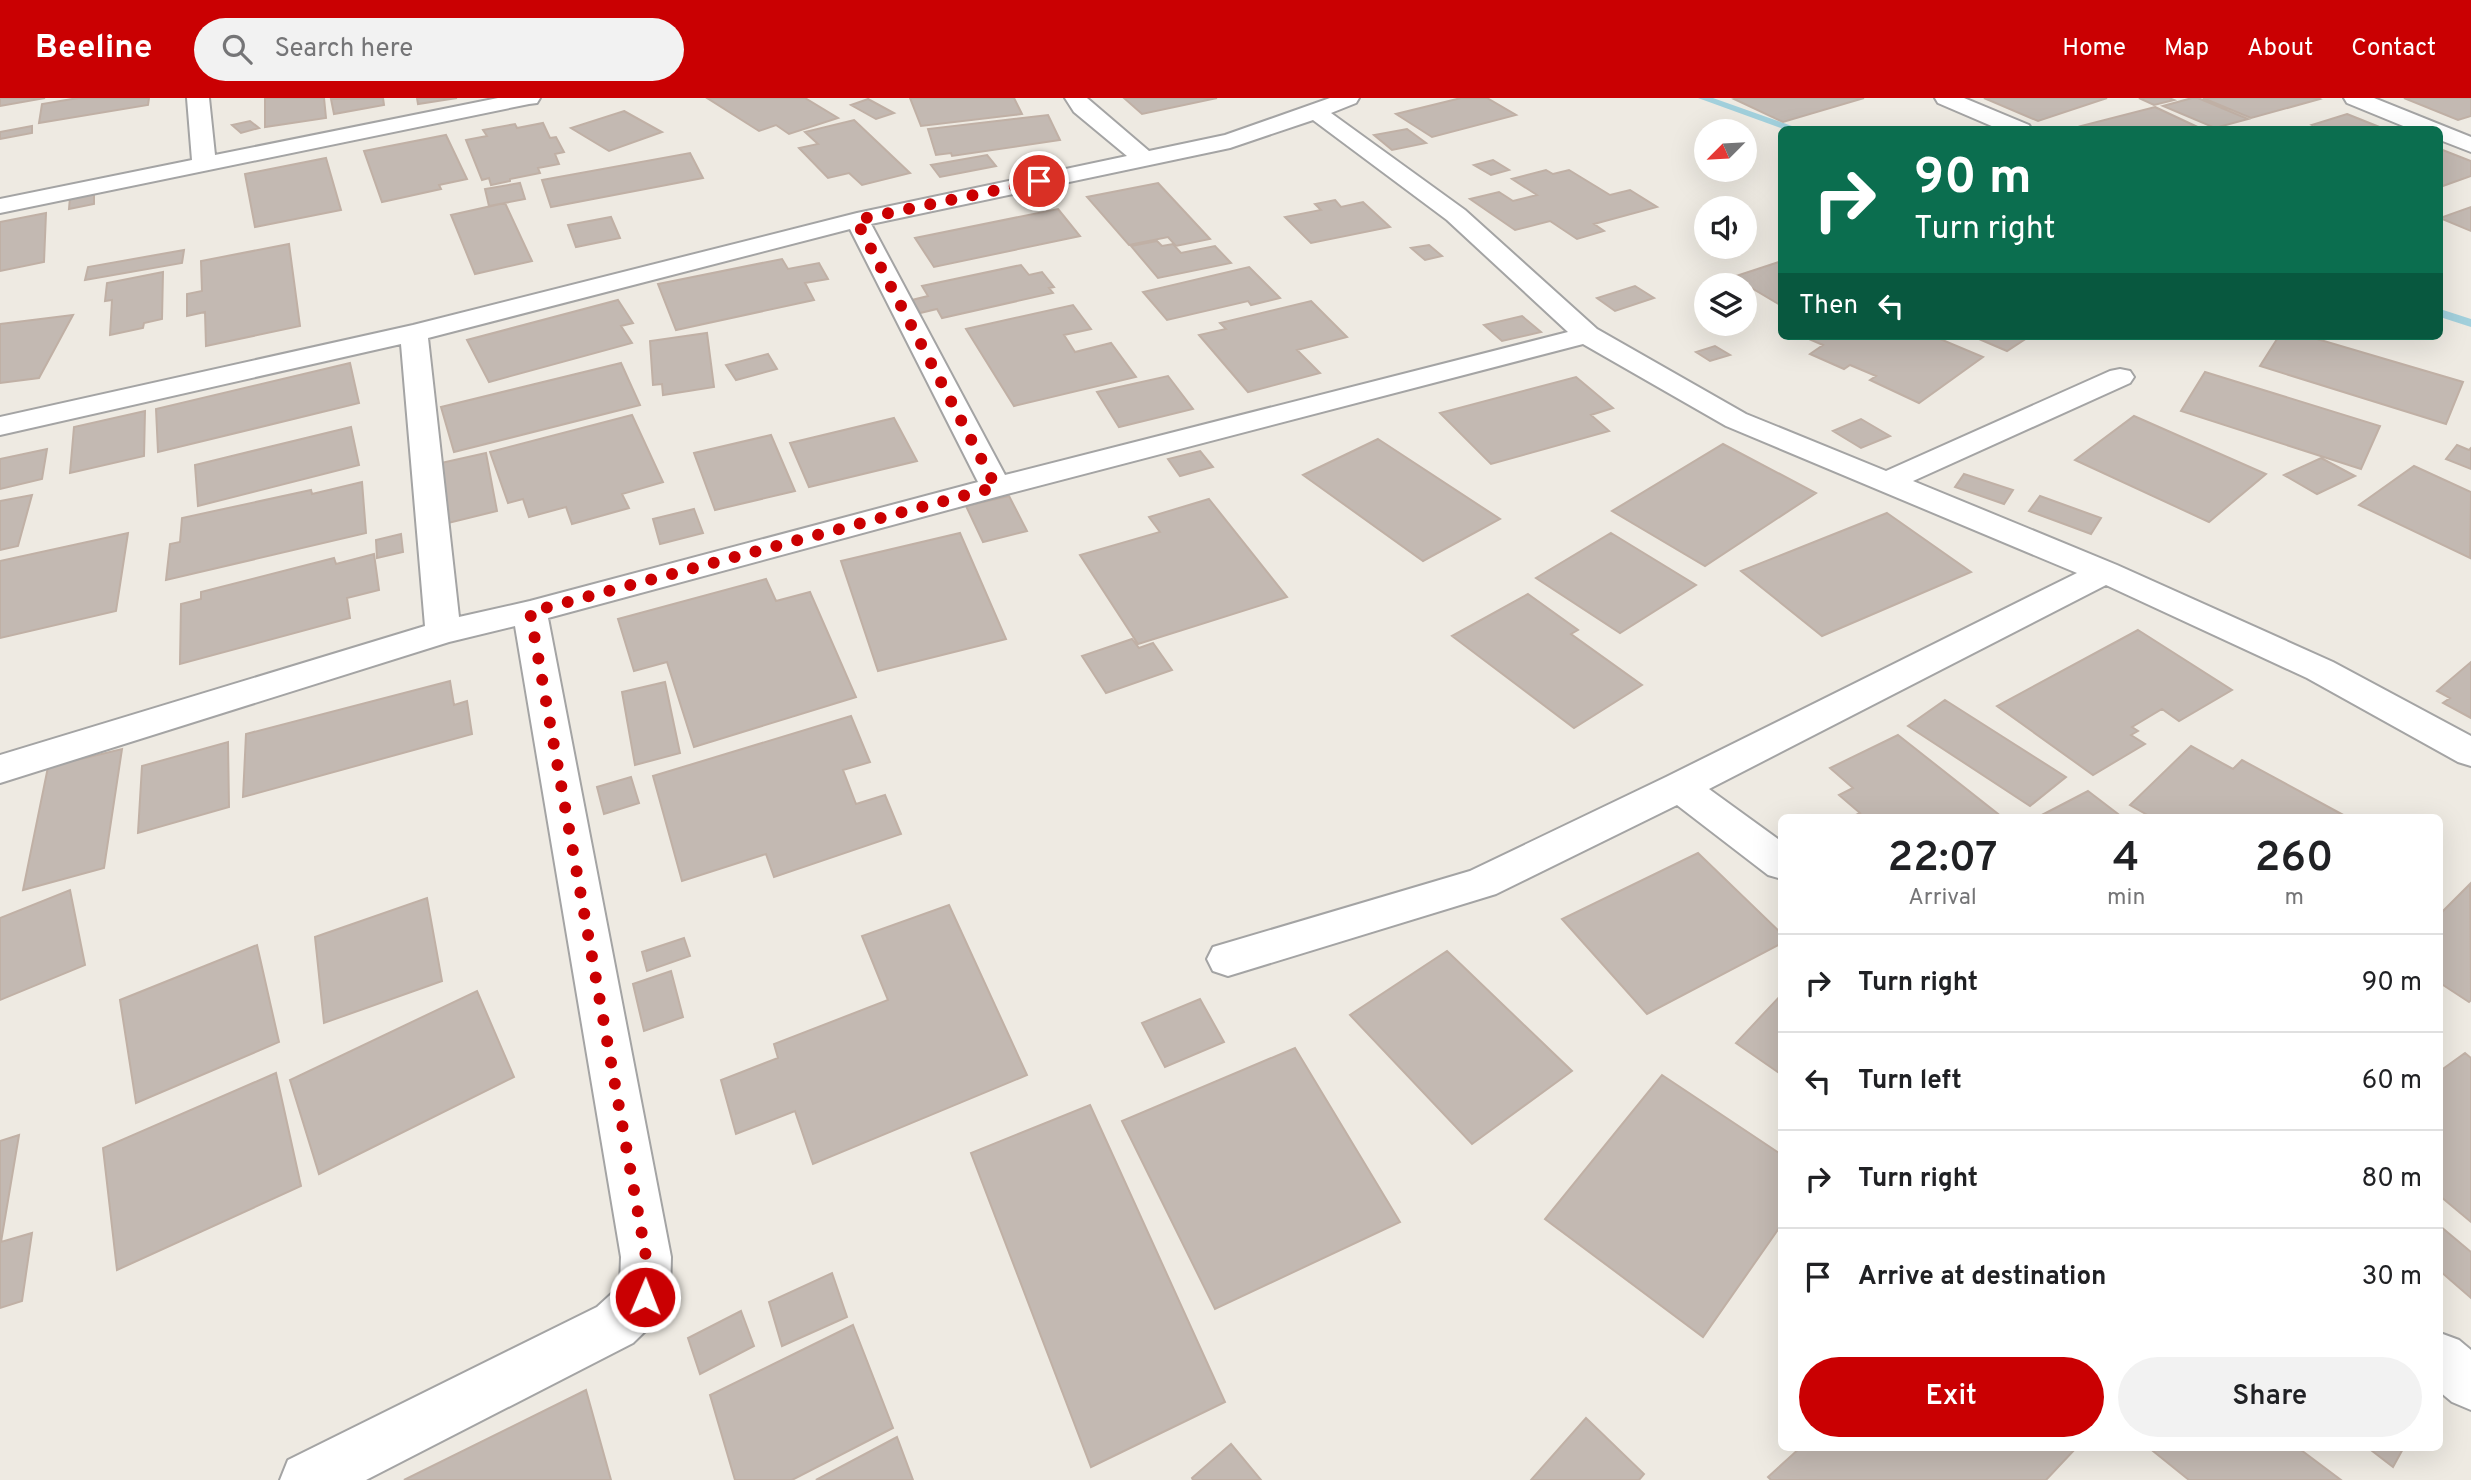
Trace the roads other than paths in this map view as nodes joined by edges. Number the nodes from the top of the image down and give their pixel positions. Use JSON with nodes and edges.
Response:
{"nodes":[{"id":1,"x":198,"y":98,"type":"edge"},
{"id":2,"x":529,"y":98,"type":"edge"},
{"id":3,"x":1076,"y":98,"type":"edge"},
{"id":4,"x":1348,"y":98,"type":"edge"},
{"id":5,"x":1946,"y":98,"type":"edge"},
{"id":6,"x":2355,"y":98,"type":"edge"},
{"id":7,"x":1316,"y":112,"type":"junction"},
{"id":8,"x":2012,"y":126,"type":"edge"},
{"id":9,"x":2423,"y":126,"type":"edge"},
{"id":10,"x":2443,"y":133,"type":"edge"},
{"id":11,"x":2471,"y":145,"type":"edge"},
{"id":12,"x":1144,"y":159,"type":"junction"},
{"id":13,"x":204,"y":163,"type":"junction"},
{"id":14,"x":0,"y":206,"type":"edge"},
{"id":15,"x":856,"y":220,"type":"junction"},
{"id":16,"x":414,"y":333,"type":"junction"},
{"id":17,"x":1587,"y":335,"type":"junction"},
{"id":18,"x":2120,"y":377,"type":"dead end"},
{"id":19,"x":0,"y":426,"type":"edge"},
{"id":20,"x":1886,"y":482,"type":"junction"},
{"id":21,"x":996,"y":487,"type":"junction"},
{"id":22,"x":2105,"y":572,"type":"junction"},
{"id":23,"x":530,"y":612,"type":"junction"},
{"id":24,"x":443,"y":632,"type":"junction"},
{"id":25,"x":2471,"y":753,"type":"edge"},
{"id":26,"x":0,"y":769,"type":"edge"},
{"id":27,"x":1680,"y":787,"type":"junction"},
{"id":28,"x":1778,"y":861,"type":"edge"},
{"id":29,"x":1228,"y":959,"type":"dead end"},
{"id":30,"x":2443,"y":1361,"type":"edge"},
{"id":31,"x":2471,"y":1383,"type":"edge"},
{"id":32,"x":308,"y":1480,"type":"edge"}],
"edges":[{"from":1,"to":13,"type":"street"},
{"from":2,"to":13,"type":"street"},
{"from":3,"to":12,"type":"street"},
{"from":4,"to":7,"type":"street"},
{"from":5,"to":8,"type":"street"},
{"from":6,"to":9,"type":"street"},
{"from":7,"to":12,"type":"street"},
{"from":7,"to":17,"type":"street"},
{"from":10,"to":11,"type":"street"},
{"from":12,"to":15,"type":"street"},
{"from":13,"to":14,"type":"street"},
{"from":15,"to":16,"type":"street"},
{"from":15,"to":21,"type":"street"},
{"from":16,"to":19,"type":"street"},
{"from":16,"to":24,"type":"street"},
{"from":17,"to":20,"type":"street"},
{"from":17,"to":21,"type":"street"},
{"from":18,"to":20,"type":"street"},
{"from":20,"to":22,"type":"street"},
{"from":21,"to":23,"type":"street"},
{"from":22,"to":25,"type":"street"},
{"from":22,"to":27,"type":"street"},
{"from":23,"to":24,"type":"street"},
{"from":23,"to":32,"type":"street"},
{"from":24,"to":26,"type":"street"},
{"from":27,"to":28,"type":"street"},
{"from":27,"to":29,"type":"street"},
{"from":30,"to":31,"type":"street"}]}
